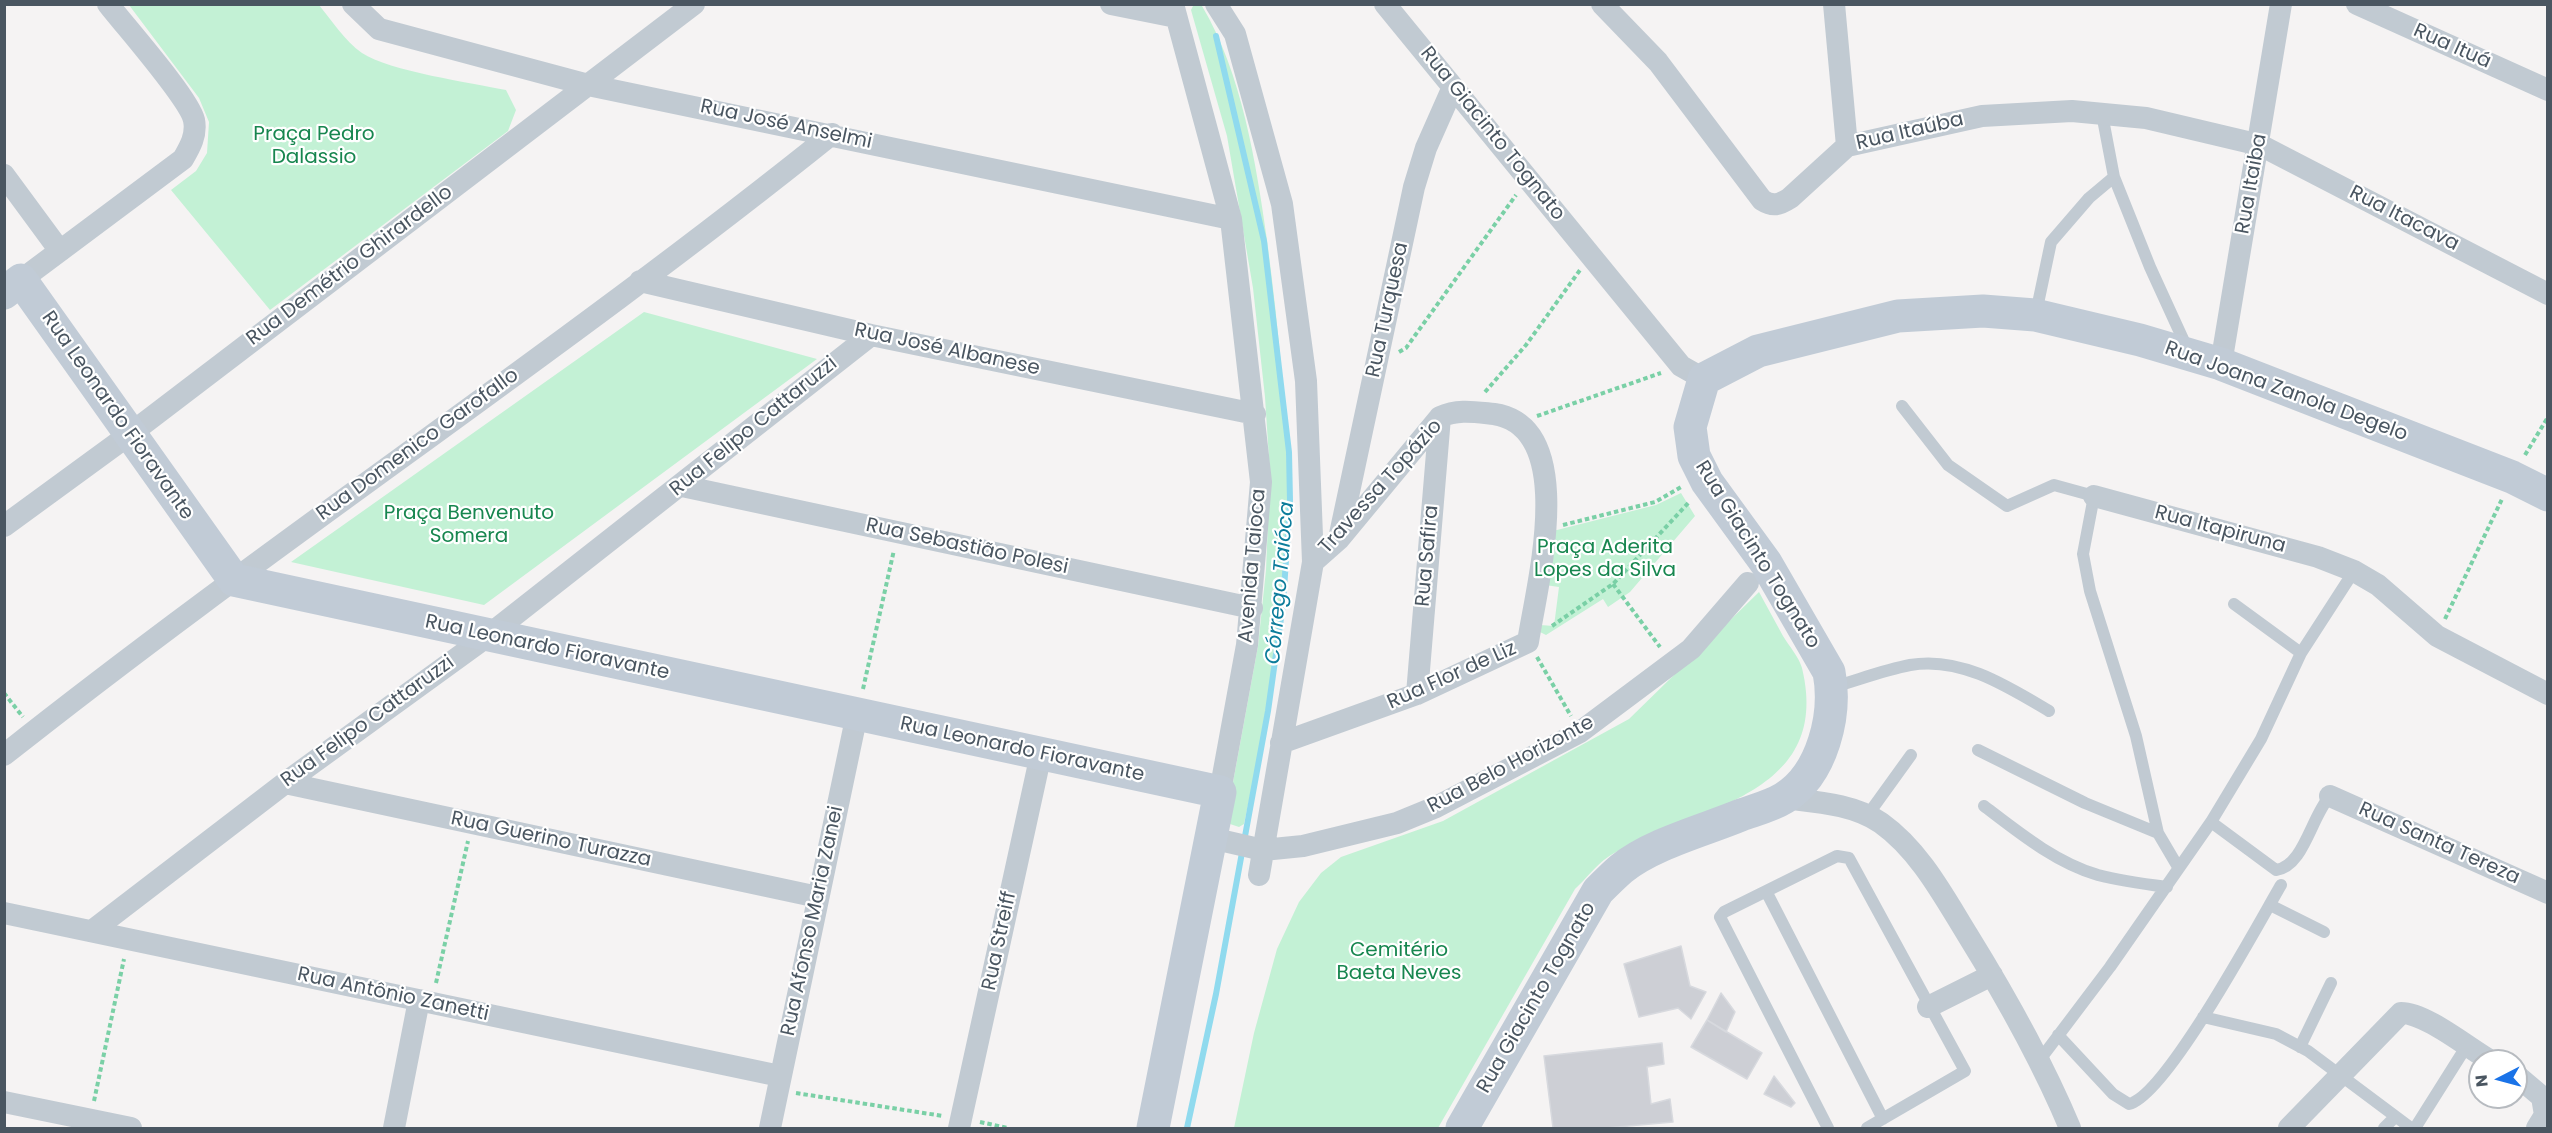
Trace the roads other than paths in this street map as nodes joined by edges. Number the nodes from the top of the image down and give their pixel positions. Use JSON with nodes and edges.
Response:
{"nodes":[{"id":1,"x":108,"y":4,"type":"edge"},
{"id":2,"x":353,"y":4,"type":"edge"},
{"id":3,"x":694,"y":4,"type":"edge"},
{"id":4,"x":1111,"y":4,"type":"edge"},
{"id":5,"x":1216,"y":4,"type":"edge"},
{"id":6,"x":1386,"y":4,"type":"edge"},
{"id":7,"x":1602,"y":4,"type":"edge"},
{"id":8,"x":1834,"y":4,"type":"edge"},
{"id":9,"x":2281,"y":4,"type":"edge"},
{"id":10,"x":2357,"y":4,"type":"edge"},
{"id":11,"x":1175,"y":11,"type":"edge"},
{"id":12,"x":588,"y":85,"type":"junction"},
{"id":13,"x":1453,"y":87,"type":"junction"},
{"id":14,"x":2547,"y":90,"type":"edge"},
{"id":15,"x":2102,"y":114,"type":"junction"},
{"id":16,"x":832,"y":134,"type":"junction"},
{"id":17,"x":2260,"y":145,"type":"junction"},
{"id":18,"x":1847,"y":147,"type":"junction"},
{"id":19,"x":4,"y":175,"type":"edge"},
{"id":20,"x":2114,"y":177,"type":"junction"},
{"id":21,"x":1231,"y":219,"type":"junction"},
{"id":22,"x":60,"y":251,"type":"junction"},
{"id":23,"x":640,"y":281,"type":"junction"},
{"id":24,"x":13,"y":286,"type":"edge"},
{"id":25,"x":2547,"y":294,"type":"edge"},
{"id":26,"x":2036,"y":315,"type":"junction"},
{"id":27,"x":871,"y":335,"type":"junction"},
{"id":28,"x":2190,"y":354,"type":"junction"},
{"id":29,"x":2221,"y":364,"type":"junction"},
{"id":30,"x":1692,"y":372,"type":"junction"},
{"id":31,"x":1902,"y":406,"type":"dead end"},
{"id":32,"x":1255,"y":414,"type":"junction"},
{"id":33,"x":1440,"y":417,"type":"junction"},
{"id":34,"x":1516,"y":423,"type":"joint"},
{"id":35,"x":130,"y":434,"type":"junction"},
{"id":36,"x":682,"y":486,"type":"junction"},
{"id":37,"x":2547,"y":495,"type":"edge"},
{"id":38,"x":2094,"y":496,"type":"junction"},
{"id":39,"x":4,"y":526,"type":"edge"},
{"id":40,"x":1339,"y":539,"type":"junction"},
{"id":41,"x":1313,"y":562,"type":"junction"},
{"id":42,"x":2354,"y":571,"type":"junction"},
{"id":43,"x":234,"y":580,"type":"junction"},
{"id":44,"x":1748,"y":584,"type":"dead end"},
{"id":45,"x":2234,"y":604,"type":"dead end"},
{"id":46,"x":1252,"y":608,"type":"junction"},
{"id":47,"x":489,"y":635,"type":"junction"},
{"id":48,"x":2301,"y":653,"type":"junction"},
{"id":49,"x":1832,"y":687,"type":"junction"},
{"id":50,"x":1417,"y":694,"type":"junction"},
{"id":51,"x":2547,"y":694,"type":"edge"},
{"id":52,"x":2049,"y":711,"type":"dead end"},
{"id":53,"x":857,"y":714,"type":"junction"},
{"id":54,"x":1281,"y":743,"type":"junction"},
{"id":55,"x":1978,"y":750,"type":"dead end"},
{"id":56,"x":1041,"y":754,"type":"junction"},
{"id":57,"x":4,"y":755,"type":"edge"},
{"id":58,"x":1911,"y":755,"type":"dead end"},
{"id":59,"x":285,"y":783,"type":"junction"},
{"id":60,"x":1220,"y":792,"type":"junction"},
{"id":61,"x":2330,"y":796,"type":"joint"},
{"id":62,"x":1784,"y":798,"type":"junction"},
{"id":63,"x":1983,"y":806,"type":"dead end"},
{"id":64,"x":1867,"y":816,"type":"junction"},
{"id":65,"x":2211,"y":822,"type":"junction"},
{"id":66,"x":2158,"y":832,"type":"junction"},
{"id":67,"x":1238,"y":845,"type":"junction"},
{"id":68,"x":2178,"y":867,"type":"junction"},
{"id":69,"x":1259,"y":875,"type":"dead end"},
{"id":70,"x":2281,"y":885,"type":"dead end"},
{"id":71,"x":2167,"y":887,"type":"junction"},
{"id":72,"x":1766,"y":891,"type":"junction"},
{"id":73,"x":2547,"y":893,"type":"edge"},
{"id":74,"x":818,"y":897,"type":"junction"},
{"id":75,"x":2270,"y":904,"type":"junction"},
{"id":76,"x":4,"y":913,"type":"edge"},
{"id":77,"x":92,"y":931,"type":"junction"},
{"id":78,"x":2324,"y":932,"type":"dead end"},
{"id":79,"x":1992,"y":975,"type":"junction"},
{"id":80,"x":2331,"y":982,"type":"dead end"},
{"id":81,"x":425,"y":1002,"type":"junction"},
{"id":82,"x":1928,"y":1007,"type":"junction"},
{"id":83,"x":2203,"y":1017,"type":"junction"},
{"id":84,"x":2058,"y":1035,"type":"junction"},
{"id":85,"x":2300,"y":1047,"type":"junction"},
{"id":86,"x":2466,"y":1047,"type":"junction"},
{"id":87,"x":2470,"y":1049,"type":"edge"},
{"id":88,"x":2039,"y":1060,"type":"junction"},
{"id":89,"x":2341,"y":1075,"type":"junction"},
{"id":90,"x":779,"y":1083,"type":"junction"},
{"id":91,"x":2528,"y":1086,"type":"edge"},
{"id":92,"x":4,"y":1102,"type":"edge"},
{"id":93,"x":2395,"y":1117,"type":"junction"},
{"id":94,"x":1883,"y":1119,"type":"junction"},
{"id":95,"x":960,"y":1123,"type":"edge"},
{"id":96,"x":131,"y":1128,"type":"edge"},
{"id":97,"x":394,"y":1128,"type":"edge"},
{"id":98,"x":770,"y":1128,"type":"edge"},
{"id":99,"x":1153,"y":1128,"type":"edge"},
{"id":100,"x":1462,"y":1128,"type":"edge"},
{"id":101,"x":1828,"y":1128,"type":"edge"},
{"id":102,"x":1867,"y":1128,"type":"edge"},
{"id":103,"x":2070,"y":1128,"type":"edge"},
{"id":104,"x":2289,"y":1128,"type":"edge"},
{"id":105,"x":2384,"y":1128,"type":"edge"},
{"id":106,"x":2413,"y":1128,"type":"edge"},
{"id":107,"x":2537,"y":1128,"type":"edge"}],
"edges":[{"from":1,"to":22,"type":"street"},
{"from":2,"to":12,"type":"street","name":"Rua José Anselmi"},
{"from":3,"to":12,"type":"street","name":"Rua Demétrio Ghirardello"},
{"from":4,"to":11,"type":"street"},
{"from":5,"to":41,"type":"street"},
{"from":6,"to":13,"type":"street","name":"Rua Giacinto Tognato"},
{"from":7,"to":18,"type":"street","name":"Rua Itaúba"},
{"from":8,"to":18,"type":"street"},
{"from":9,"to":17,"type":"street","name":"Rua Itaiba"},
{"from":10,"to":14,"type":"street","name":"Rua Ituá"},
{"from":11,"to":21,"type":"street","name":"Avenida Taioca"},
{"from":12,"to":16,"type":"street","name":"Rua José Anselmi"},
{"from":12,"to":35,"type":"street","name":"Rua Demétrio Ghirardello"},
{"from":13,"to":30,"type":"street","name":"Rua Giacinto Tognato"},
{"from":13,"to":40,"type":"street","name":"Rua Turquesa"},
{"from":15,"to":17,"type":"street","name":"Rua Itaúba"},
{"from":15,"to":18,"type":"street","name":"Rua Itaúba"},
{"from":15,"to":20,"type":"lane"},
{"from":16,"to":21,"type":"street","name":"Rua José Anselmi"},
{"from":16,"to":23,"type":"street","name":"Rua Domenico Garofallo"},
{"from":17,"to":25,"type":"street","name":"Rua Itacava"},
{"from":17,"to":29,"type":"street","name":"Rua Itaiba"},
{"from":19,"to":22,"type":"street"},
{"from":20,"to":26,"type":"lane"},
{"from":20,"to":28,"type":"lane"},
{"from":21,"to":32,"type":"street","name":"Avenida Taioca"},
{"from":22,"to":24,"type":"street"},
{"from":23,"to":27,"type":"street","name":"Rua José Albanese"},
{"from":23,"to":43,"type":"street","name":"Rua Domenico Garofallo"},
{"from":24,"to":35,"type":"street","name":"Rua Leonardo Fioravante"},
{"from":26,"to":28,"type":"street","name":"Rua Joana Zanola Degelo"},
{"from":26,"to":30,"type":"street","name":"Rua Joana Zanola Degelo"},
{"from":27,"to":32,"type":"street","name":"Rua José Albanese"},
{"from":27,"to":36,"type":"street","name":"Rua Felipo Cattaruzzi"},
{"from":28,"to":29,"type":"street","name":"Rua Joana Zanola Degelo"},
{"from":29,"to":37,"type":"street","name":"Rua Joana Zanola Degelo"},
{"from":30,"to":49,"type":"street","name":"Rua Giacinto Tognato"},
{"from":31,"to":38,"type":"lane","name":"Rua Itapiruna"},
{"from":32,"to":46,"type":"street","name":"Avenida Taioca"},
{"from":33,"to":34,"type":"street","name":"Travessa Topázio"},
{"from":33,"to":40,"type":"street","name":"Travessa Topázio"},
{"from":33,"to":50,"type":"street","name":"Rua Safira"},
{"from":34,"to":50,"type":"street","name":"Rua Flor de Liz"},
{"from":35,"to":39,"type":"street","name":"Rua Demétrio Ghirardello"},
{"from":35,"to":43,"type":"street","name":"Rua Leonardo Fioravante"},
{"from":36,"to":46,"type":"street","name":"Rua Sebastião Polesi"},
{"from":36,"to":47,"type":"street","name":"Rua Felipo Cattaruzzi"},
{"from":38,"to":42,"type":"street","name":"Rua Itapiruna"},
{"from":38,"to":66,"type":"lane"},
{"from":40,"to":41,"type":"street","name":"Travessa Topázio"},
{"from":41,"to":54,"type":"street"},
{"from":42,"to":48,"type":"lane"},
{"from":42,"to":51,"type":"street","name":"Rua Itapiruna"},
{"from":43,"to":47,"type":"street","name":"Rua Leonardo Fioravante"},
{"from":43,"to":57,"type":"street","name":"Rua Domenico Garofallo"},
{"from":44,"to":67,"type":"street","name":"Rua Belo Horizonte"},
{"from":45,"to":48,"type":"lane"},
{"from":46,"to":60,"type":"street","name":"Avenida Taioca"},
{"from":47,"to":53,"type":"street","name":"Rua Leonardo Fioravante"},
{"from":47,"to":59,"type":"street","name":"Rua Felipo Cattaruzzi"},
{"from":48,"to":65,"type":"lane"},
{"from":49,"to":52,"type":"lane"},
{"from":49,"to":62,"type":"street","name":"Rua Giacinto Tognato"},
{"from":50,"to":54,"type":"street","name":"Rua Flor de Liz"},
{"from":53,"to":56,"type":"street","name":"Rua Leonardo Fioravante"},
{"from":53,"to":74,"type":"street","name":"Rua Afonso Maria Zanei"},
{"from":54,"to":67,"type":"street"},
{"from":55,"to":66,"type":"lane"},
{"from":56,"to":60,"type":"street","name":"Rua Leonardo Fioravante"},
{"from":56,"to":95,"type":"street","name":"Rua Streiff"},
{"from":58,"to":64,"type":"lane"},
{"from":59,"to":74,"type":"street","name":"Rua Guerino Turazza"},
{"from":59,"to":77,"type":"street","name":"Rua Felipo Cattaruzzi"},
{"from":60,"to":67,"type":"street","name":"Avenida Taioca"},
{"from":61,"to":65,"type":"lane"},
{"from":61,"to":73,"type":"street","name":"Rua Santa Tereza"},
{"from":62,"to":64,"type":"street"},
{"from":62,"to":100,"type":"street","name":"Rua Giacinto Tognato"},
{"from":63,"to":71,"type":"lane"},
{"from":64,"to":79,"type":"street"},
{"from":65,"to":68,"type":"lane"},
{"from":66,"to":68,"type":"lane"},
{"from":67,"to":69,"type":"street"},
{"from":67,"to":99,"type":"street","name":"Avenida Taioca"},
{"from":68,"to":71,"type":"lane"},
{"from":70,"to":75,"type":"lane"},
{"from":71,"to":84,"type":"lane"},
{"from":72,"to":82,"type":"lane"},
{"from":72,"to":94,"type":"lane"},
{"from":72,"to":101,"type":"lane"},
{"from":74,"to":90,"type":"street","name":"Rua Afonso Maria Zanei"},
{"from":75,"to":78,"type":"lane"},
{"from":75,"to":83,"type":"lane"},
{"from":76,"to":77,"type":"street","name":"Rua Antônio Zanetti"},
{"from":77,"to":81,"type":"street","name":"Rua Antônio Zanetti"},
{"from":79,"to":82,"type":"street"},
{"from":79,"to":88,"type":"street"},
{"from":80,"to":85,"type":"lane"},
{"from":81,"to":90,"type":"street","name":"Rua Antônio Zanetti"},
{"from":81,"to":97,"type":"street"},
{"from":82,"to":94,"type":"lane"},
{"from":83,"to":84,"type":"lane"},
{"from":83,"to":85,"type":"lane"},
{"from":84,"to":88,"type":"lane"},
{"from":85,"to":89,"type":"lane"},
{"from":86,"to":87,"type":"street"},
{"from":86,"to":89,"type":"street"},
{"from":86,"to":106,"type":"lane"},
{"from":88,"to":103,"type":"street"},
{"from":89,"to":93,"type":"lane"},
{"from":89,"to":104,"type":"street"},
{"from":90,"to":98,"type":"street","name":"Rua Afonso Maria Zanei"},
{"from":91,"to":107,"type":"street"},
{"from":92,"to":96,"type":"street"},
{"from":93,"to":105,"type":"lane"},
{"from":93,"to":106,"type":"lane"},
{"from":94,"to":102,"type":"lane"}]}
